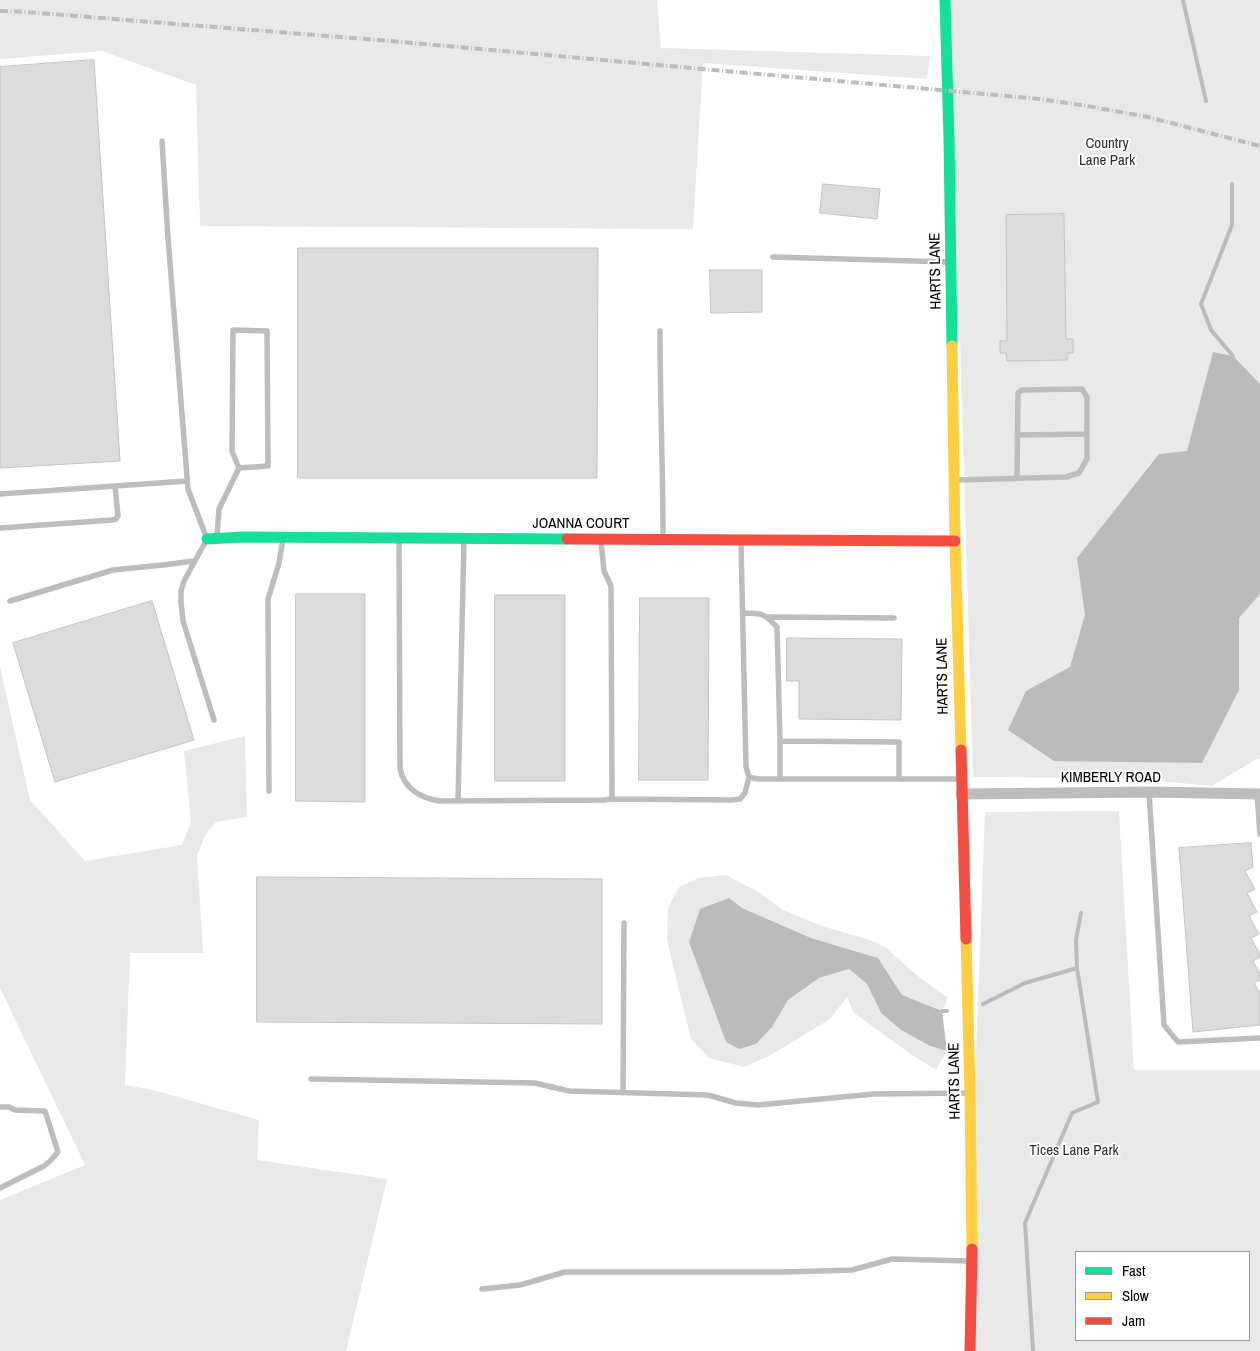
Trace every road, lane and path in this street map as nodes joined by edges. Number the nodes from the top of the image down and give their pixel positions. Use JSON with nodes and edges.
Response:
{"nodes":[{"id":1,"x":945,"y":0,"type":"edge"},
{"id":2,"x":162,"y":142,"type":"dead end"},
{"id":3,"x":773,"y":257,"type":"dead end"},
{"id":4,"x":951,"y":262,"type":"junction"},
{"id":5,"x":660,"y":331,"type":"dead end"},
{"id":6,"x":1087,"y":434,"type":"junction"},
{"id":7,"x":1017,"y":435,"type":"junction"},
{"id":8,"x":239,"y":468,"type":"junction"},
{"id":9,"x":1017,"y":478,"type":"junction"},
{"id":10,"x":954,"y":480,"type":"junction"},
{"id":11,"x":187,"y":481,"type":"junction"},
{"id":12,"x":115,"y":486,"type":"junction"},
{"id":13,"x":0,"y":494,"type":"edge"},
{"id":14,"x":0,"y":528,"type":"edge"},
{"id":15,"x":283,"y":537,"type":"junction"},
{"id":16,"x":212,"y":538,"type":"junction"},
{"id":17,"x":399,"y":538,"type":"junction"},
{"id":18,"x":464,"y":538,"type":"junction"},
{"id":19,"x":601,"y":539,"type":"junction"},
{"id":20,"x":663,"y":539,"type":"junction"},
{"id":21,"x":741,"y":540,"type":"junction"},
{"id":22,"x":955,"y":541,"type":"junction"},
{"id":23,"x":194,"y":561,"type":"junction"},
{"id":24,"x":10,"y":601,"type":"dead end"},
{"id":25,"x":742,"y":613,"type":"junction"},
{"id":26,"x":768,"y":617,"type":"junction"},
{"id":27,"x":894,"y":618,"type":"dead end"},
{"id":28,"x":214,"y":720,"type":"dead end"},
{"id":29,"x":780,"y":741,"type":"junction"},
{"id":30,"x":749,"y":777,"type":"junction"},
{"id":31,"x":780,"y":779,"type":"junction"},
{"id":32,"x":899,"y":779,"type":"junction"},
{"id":33,"x":961,"y":779,"type":"junction"},
{"id":34,"x":269,"y":791,"type":"dead end"},
{"id":35,"x":1149,"y":792,"type":"junction"},
{"id":36,"x":961,"y":794,"type":"junction"},
{"id":37,"x":1258,"y":794,"type":"edge"},
{"id":38,"x":610,"y":799,"type":"junction"},
{"id":39,"x":458,"y":801,"type":"junction"},
{"id":40,"x":1260,"y":834,"type":"edge"},
{"id":41,"x":624,"y":923,"type":"dead end"},
{"id":42,"x":1260,"y":1038,"type":"edge"},
{"id":43,"x":311,"y":1079,"type":"dead end"},
{"id":44,"x":623,"y":1093,"type":"junction"},
{"id":45,"x":970,"y":1093,"type":"junction"},
{"id":46,"x":0,"y":1107,"type":"edge"},
{"id":47,"x":0,"y":1188,"type":"edge"},
{"id":48,"x":972,"y":1261,"type":"junction"},
{"id":49,"x":482,"y":1289,"type":"dead end"},
{"id":50,"x":970,"y":1351,"type":"edge"}],
"edges":[{"from":1,"to":4,"type":"street","name":"HARTS LANE"},
{"from":2,"to":11,"type":"lane"},
{"from":3,"to":4,"type":"lane"},
{"from":4,"to":10,"type":"street","name":"HARTS LANE"},
{"from":5,"to":20,"type":"lane"},
{"from":6,"to":7,"type":"lane"},
{"from":6,"to":7,"type":"lane"},
{"from":6,"to":9,"type":"lane"},
{"from":7,"to":9,"type":"lane"},
{"from":8,"to":8,"type":"lane"},
{"from":8,"to":16,"type":"lane"},
{"from":9,"to":10,"type":"lane"},
{"from":10,"to":22,"type":"street","name":"HARTS LANE"},
{"from":11,"to":12,"type":"lane"},
{"from":11,"to":16,"type":"lane"},
{"from":12,"to":13,"type":"lane"},
{"from":12,"to":14,"type":"lane"},
{"from":15,"to":16,"type":"street","name":"JOANNA COURT"},
{"from":15,"to":17,"type":"street","name":"JOANNA COURT"},
{"from":15,"to":34,"type":"lane"},
{"from":16,"to":23,"type":"lane"},
{"from":17,"to":18,"type":"street","name":"JOANNA COURT"},
{"from":17,"to":39,"type":"lane"},
{"from":18,"to":19,"type":"street","name":"JOANNA COURT"},
{"from":18,"to":39,"type":"lane"},
{"from":19,"to":20,"type":"street","name":"JOANNA COURT"},
{"from":19,"to":38,"type":"lane"},
{"from":20,"to":21,"type":"street","name":"JOANNA COURT"},
{"from":21,"to":22,"type":"street","name":"JOANNA COURT"},
{"from":21,"to":25,"type":"lane"},
{"from":22,"to":33,"type":"street","name":"HARTS LANE"},
{"from":23,"to":24,"type":"lane"},
{"from":23,"to":28,"type":"lane"},
{"from":25,"to":26,"type":"lane"},
{"from":25,"to":30,"type":"lane"},
{"from":26,"to":27,"type":"lane"},
{"from":26,"to":29,"type":"lane"},
{"from":29,"to":31,"type":"lane"},
{"from":29,"to":32,"type":"lane"},
{"from":30,"to":31,"type":"lane"},
{"from":30,"to":38,"type":"lane"},
{"from":31,"to":32,"type":"lane"},
{"from":32,"to":33,"type":"lane"},
{"from":33,"to":36,"type":"street","name":"HARTS LANE"},
{"from":35,"to":36,"type":"street","name":"KIMBERLY ROAD"},
{"from":35,"to":37,"type":"street","name":"KIMBERLY ROAD"},
{"from":35,"to":42,"type":"lane"},
{"from":36,"to":45,"type":"street","name":"HARTS LANE"},
{"from":37,"to":40,"type":"lane"},
{"from":38,"to":39,"type":"lane"},
{"from":41,"to":44,"type":"lane"},
{"from":43,"to":44,"type":"lane"},
{"from":44,"to":45,"type":"lane"},
{"from":45,"to":48,"type":"street","name":"HARTS LANE"},
{"from":46,"to":47,"type":"lane"},
{"from":48,"to":49,"type":"lane"},
{"from":48,"to":50,"type":"street","name":"HARTS LANE"}]}
